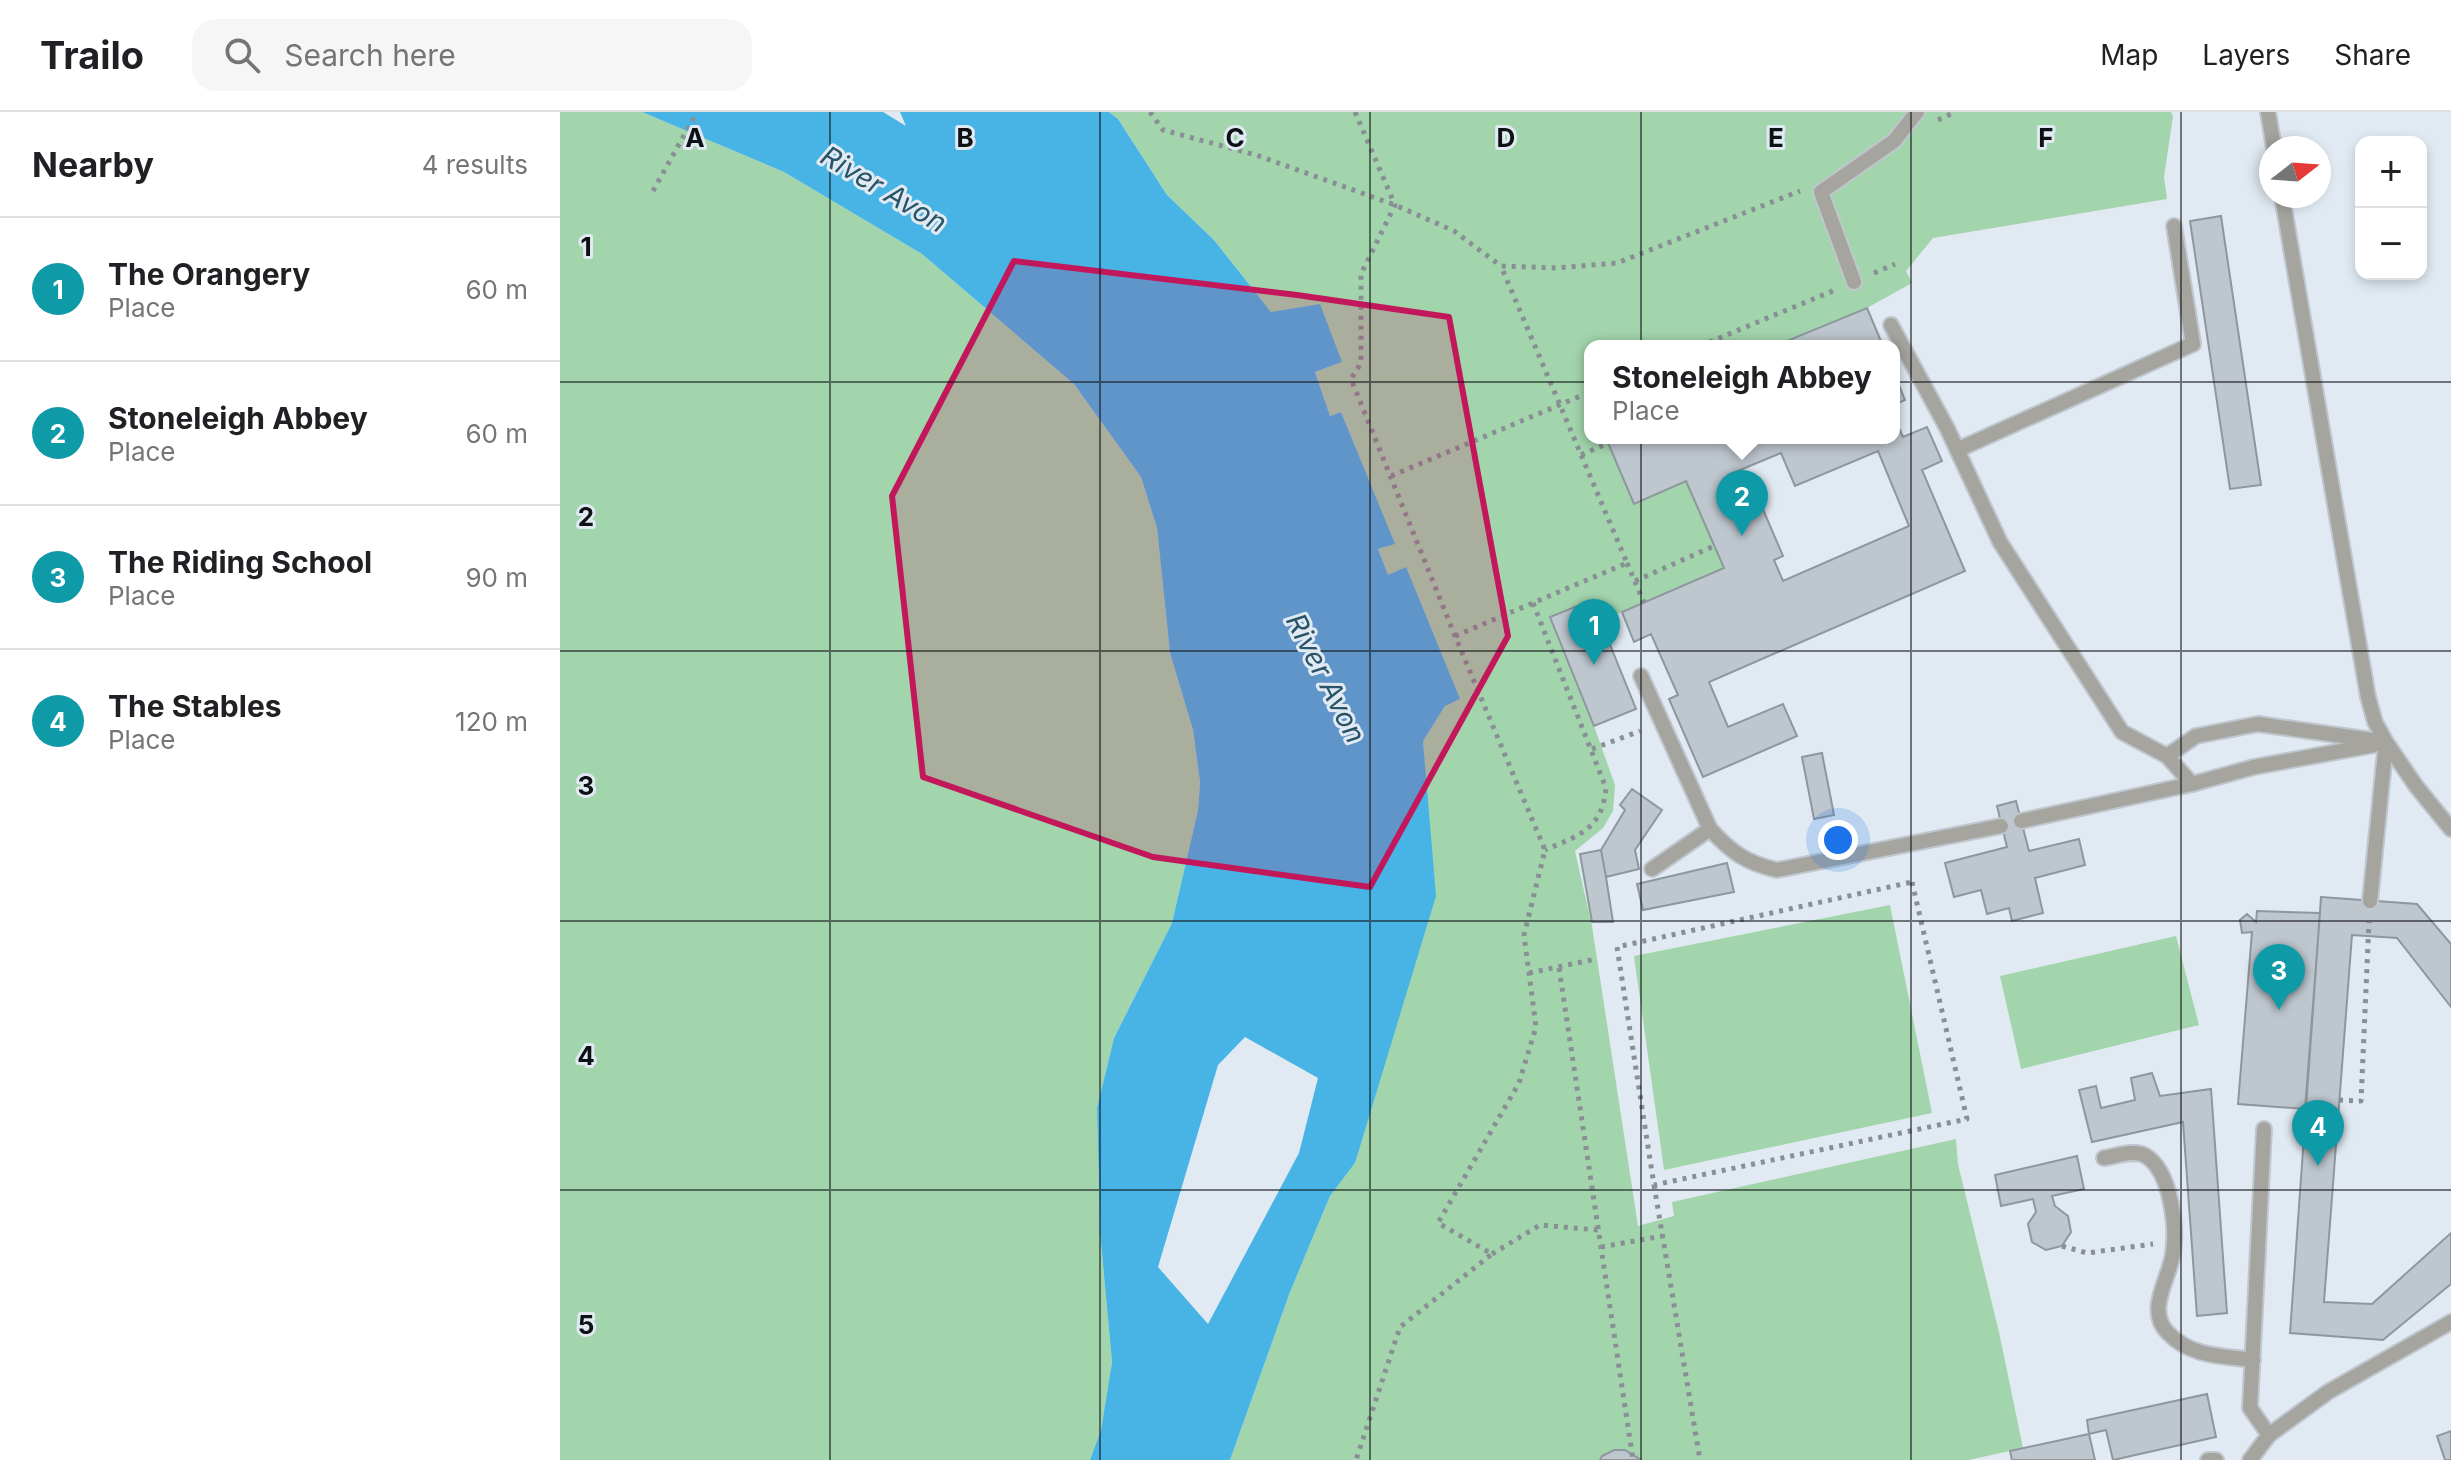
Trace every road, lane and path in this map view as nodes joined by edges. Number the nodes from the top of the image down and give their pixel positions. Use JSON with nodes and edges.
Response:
{"nodes":[{"id":1,"x":697,"y":112,"type":"edge"},
{"id":2,"x":1150,"y":112,"type":"edge"},
{"id":3,"x":1355,"y":112,"type":"edge"},
{"id":4,"x":1917,"y":112,"type":"edge"},
{"id":5,"x":2268,"y":112,"type":"edge"},
{"id":6,"x":2272,"y":136,"type":"edge"},
{"id":7,"x":653,"y":191,"type":"dead end"},
{"id":8,"x":1821,"y":192,"type":"junction"},
{"id":9,"x":1395,"y":205,"type":"junction"},
{"id":10,"x":2284,"y":208,"type":"edge"},
{"id":11,"x":2174,"y":226,"type":"dead end"},
{"id":12,"x":1895,"y":264,"type":"dead end"},
{"id":13,"x":1501,"y":266,"type":"junction"},
{"id":14,"x":1854,"y":282,"type":"junction"},
{"id":15,"x":1891,"y":325,"type":"dead end"},
{"id":16,"x":1719,"y":340,"type":"edge"},
{"id":17,"x":1899,"y":340,"type":"edge"},
{"id":18,"x":1900,"y":342,"type":"edge"},
{"id":19,"x":1584,"y":395,"type":"edge"},
{"id":20,"x":1559,"y":405,"type":"junction"},
{"id":21,"x":1606,"y":444,"type":"edge"},
{"id":22,"x":1957,"y":450,"type":"junction"},
{"id":23,"x":1581,"y":455,"type":"junction"},
{"id":24,"x":1391,"y":476,"type":"junction"},
{"id":25,"x":1714,"y":546,"type":"dead end"},
{"id":26,"x":1627,"y":563,"type":"junction"},
{"id":27,"x":1635,"y":581,"type":"junction"},
{"id":28,"x":1533,"y":603,"type":"junction"},
{"id":29,"x":1644,"y":603,"type":"dead end"},
{"id":30,"x":1455,"y":636,"type":"junction"},
{"id":31,"x":1641,"y":676,"type":"dead end"},
{"id":32,"x":1644,"y":729,"type":"dead end"},
{"id":33,"x":2386,"y":742,"type":"junction"},
{"id":34,"x":1592,"y":749,"type":"junction"},
{"id":35,"x":2167,"y":756,"type":"junction"},
{"id":36,"x":2192,"y":784,"type":"junction"},
{"id":37,"x":2021,"y":821,"type":"dead end"},
{"id":38,"x":2001,"y":826,"type":"dead end"},
{"id":39,"x":1710,"y":829,"type":"junction"},
{"id":40,"x":2451,"y":829,"type":"edge"},
{"id":41,"x":1545,"y":850,"type":"junction"},
{"id":42,"x":1652,"y":869,"type":"dead end"},
{"id":43,"x":2370,"y":901,"type":"joint"},
{"id":44,"x":1596,"y":959,"type":"dead end"},
{"id":45,"x":1559,"y":968,"type":"junction"},
{"id":46,"x":1529,"y":973,"type":"junction"},
{"id":47,"x":2339,"y":1100,"type":"dead end"},
{"id":48,"x":2264,"y":1129,"type":"dead end"},
{"id":49,"x":2104,"y":1158,"type":"dead end"},
{"id":50,"x":1654,"y":1185,"type":"junction"},
{"id":51,"x":1599,"y":1230,"type":"junction"},
{"id":52,"x":1663,"y":1236,"type":"junction"},
{"id":53,"x":2173,"y":1241,"type":"junction"},
{"id":54,"x":2062,"y":1246,"type":"dead end"},
{"id":55,"x":1601,"y":1247,"type":"junction"},
{"id":56,"x":1492,"y":1254,"type":"junction"},
{"id":57,"x":2451,"y":1322,"type":"edge"},
{"id":58,"x":2253,"y":1360,"type":"junction"},
{"id":59,"x":2269,"y":1435,"type":"junction"},
{"id":60,"x":1356,"y":1460,"type":"edge"},
{"id":61,"x":1633,"y":1460,"type":"edge"},
{"id":62,"x":1700,"y":1460,"type":"edge"},
{"id":63,"x":2208,"y":1460,"type":"edge"},
{"id":64,"x":2216,"y":1460,"type":"edge"},
{"id":65,"x":2250,"y":1460,"type":"edge"}],
"edges":[{"from":1,"to":7,"type":"path"},
{"from":2,"to":9,"type":"path"},
{"from":3,"to":9,"type":"path"},
{"from":4,"to":8,"type":"lane"},
{"from":5,"to":6,"type":"lane"},
{"from":8,"to":13,"type":"path"},
{"from":8,"to":14,"type":"lane"},
{"from":9,"to":13,"type":"path"},
{"from":9,"to":24,"type":"path"},
{"from":10,"to":33,"type":"lane"},
{"from":11,"to":22,"type":"lane"},
{"from":12,"to":14,"type":"path"},
{"from":13,"to":20,"type":"path"},
{"from":14,"to":16,"type":"path"},
{"from":15,"to":17,"type":"lane"},
{"from":18,"to":22,"type":"lane"},
{"from":19,"to":20,"type":"path"},
{"from":20,"to":23,"type":"path"},
{"from":20,"to":24,"type":"path"},
{"from":21,"to":23,"type":"path"},
{"from":22,"to":35,"type":"lane"},
{"from":23,"to":26,"type":"path"},
{"from":24,"to":30,"type":"path"},
{"from":25,"to":27,"type":"path"},
{"from":26,"to":27,"type":"path"},
{"from":26,"to":28,"type":"path"},
{"from":27,"to":29,"type":"path"},
{"from":28,"to":30,"type":"path"},
{"from":28,"to":34,"type":"path"},
{"from":30,"to":41,"type":"path"},
{"from":31,"to":39,"type":"lane"},
{"from":32,"to":34,"type":"path"},
{"from":33,"to":35,"type":"lane"},
{"from":33,"to":36,"type":"lane"},
{"from":33,"to":40,"type":"lane"},
{"from":33,"to":43,"type":"lane"},
{"from":34,"to":41,"type":"path"},
{"from":35,"to":36,"type":"lane"},
{"from":36,"to":37,"type":"lane"},
{"from":38,"to":39,"type":"lane"},
{"from":39,"to":42,"type":"lane"},
{"from":41,"to":46,"type":"path"},
{"from":43,"to":47,"type":"path"},
{"from":44,"to":45,"type":"path"},
{"from":45,"to":46,"type":"path"},
{"from":45,"to":51,"type":"path"},
{"from":46,"to":56,"type":"path"},
{"from":48,"to":58,"type":"lane"},
{"from":49,"to":53,"type":"lane"},
{"from":50,"to":50,"type":"path"},
{"from":50,"to":52,"type":"path"},
{"from":51,"to":55,"type":"path"},
{"from":51,"to":56,"type":"path"},
{"from":52,"to":55,"type":"path"},
{"from":52,"to":62,"type":"path"},
{"from":53,"to":54,"type":"path"},
{"from":53,"to":58,"type":"lane"},
{"from":55,"to":61,"type":"path"},
{"from":56,"to":60,"type":"path"},
{"from":57,"to":59,"type":"lane"},
{"from":58,"to":59,"type":"lane"},
{"from":59,"to":65,"type":"lane"},
{"from":63,"to":64,"type":"lane"}]}
